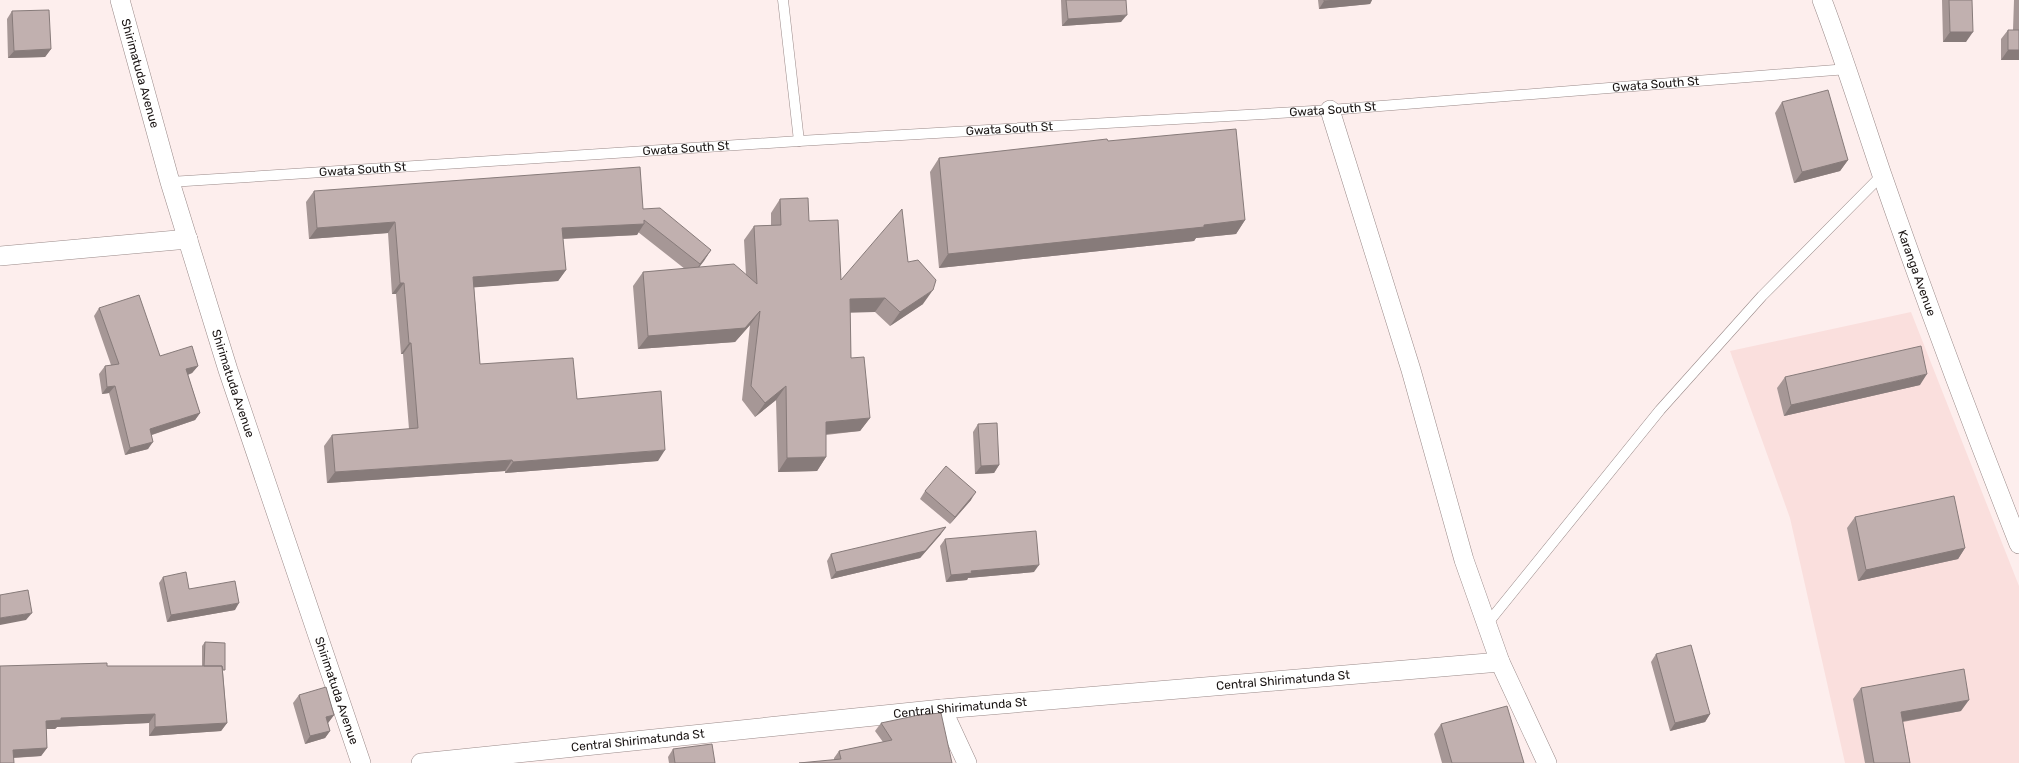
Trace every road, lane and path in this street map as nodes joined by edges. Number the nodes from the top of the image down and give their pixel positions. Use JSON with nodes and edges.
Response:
{"nodes":[{"id":1,"x":120,"y":0,"type":"edge"},
{"id":2,"x":783,"y":0,"type":"edge"},
{"id":3,"x":1822,"y":0,"type":"edge"},
{"id":4,"x":1848,"y":69,"type":"junction"},
{"id":5,"x":1330,"y":110,"type":"junction"},
{"id":6,"x":799,"y":141,"type":"junction"},
{"id":7,"x":1882,"y":175,"type":"junction"},
{"id":8,"x":170,"y":182,"type":"junction"},
{"id":9,"x":188,"y":239,"type":"junction"},
{"id":10,"x":0,"y":256,"type":"edge"},
{"id":11,"x":2019,"y":544,"type":"edge"},
{"id":12,"x":1487,"y":624,"type":"junction"},
{"id":13,"x":1500,"y":662,"type":"junction"},
{"id":14,"x":942,"y":709,"type":"junction"},
{"id":15,"x":361,"y":763,"type":"edge"},
{"id":16,"x":422,"y":763,"type":"edge"},
{"id":17,"x":967,"y":763,"type":"edge"},
{"id":18,"x":1547,"y":763,"type":"edge"}],
"edges":[{"from":1,"to":8,"type":"street","name":"Shirimatuda Avenue"},
{"from":2,"to":6,"type":"lane"},
{"from":3,"to":4,"type":"street","name":"Karanga Avenue"},
{"from":4,"to":5,"type":"lane","name":"Gwata South St"},
{"from":4,"to":7,"type":"street","name":"Karanga Avenue"},
{"from":5,"to":6,"type":"lane","name":"Gwata South St"},
{"from":5,"to":12,"type":"street"},
{"from":6,"to":8,"type":"lane","name":"Gwata South St"},
{"from":7,"to":11,"type":"street","name":"Karanga Avenue"},
{"from":7,"to":12,"type":"lane"},
{"from":8,"to":9,"type":"street","name":"Shirimatuda Avenue"},
{"from":9,"to":10,"type":"street"},
{"from":9,"to":15,"type":"street","name":"Shirimatuda Avenue"},
{"from":12,"to":13,"type":"street"},
{"from":13,"to":14,"type":"street","name":"Central Shirimatunda St"},
{"from":13,"to":18,"type":"street"},
{"from":14,"to":16,"type":"street","name":"Central Shirimatunda St"},
{"from":14,"to":17,"type":"street"}]}
